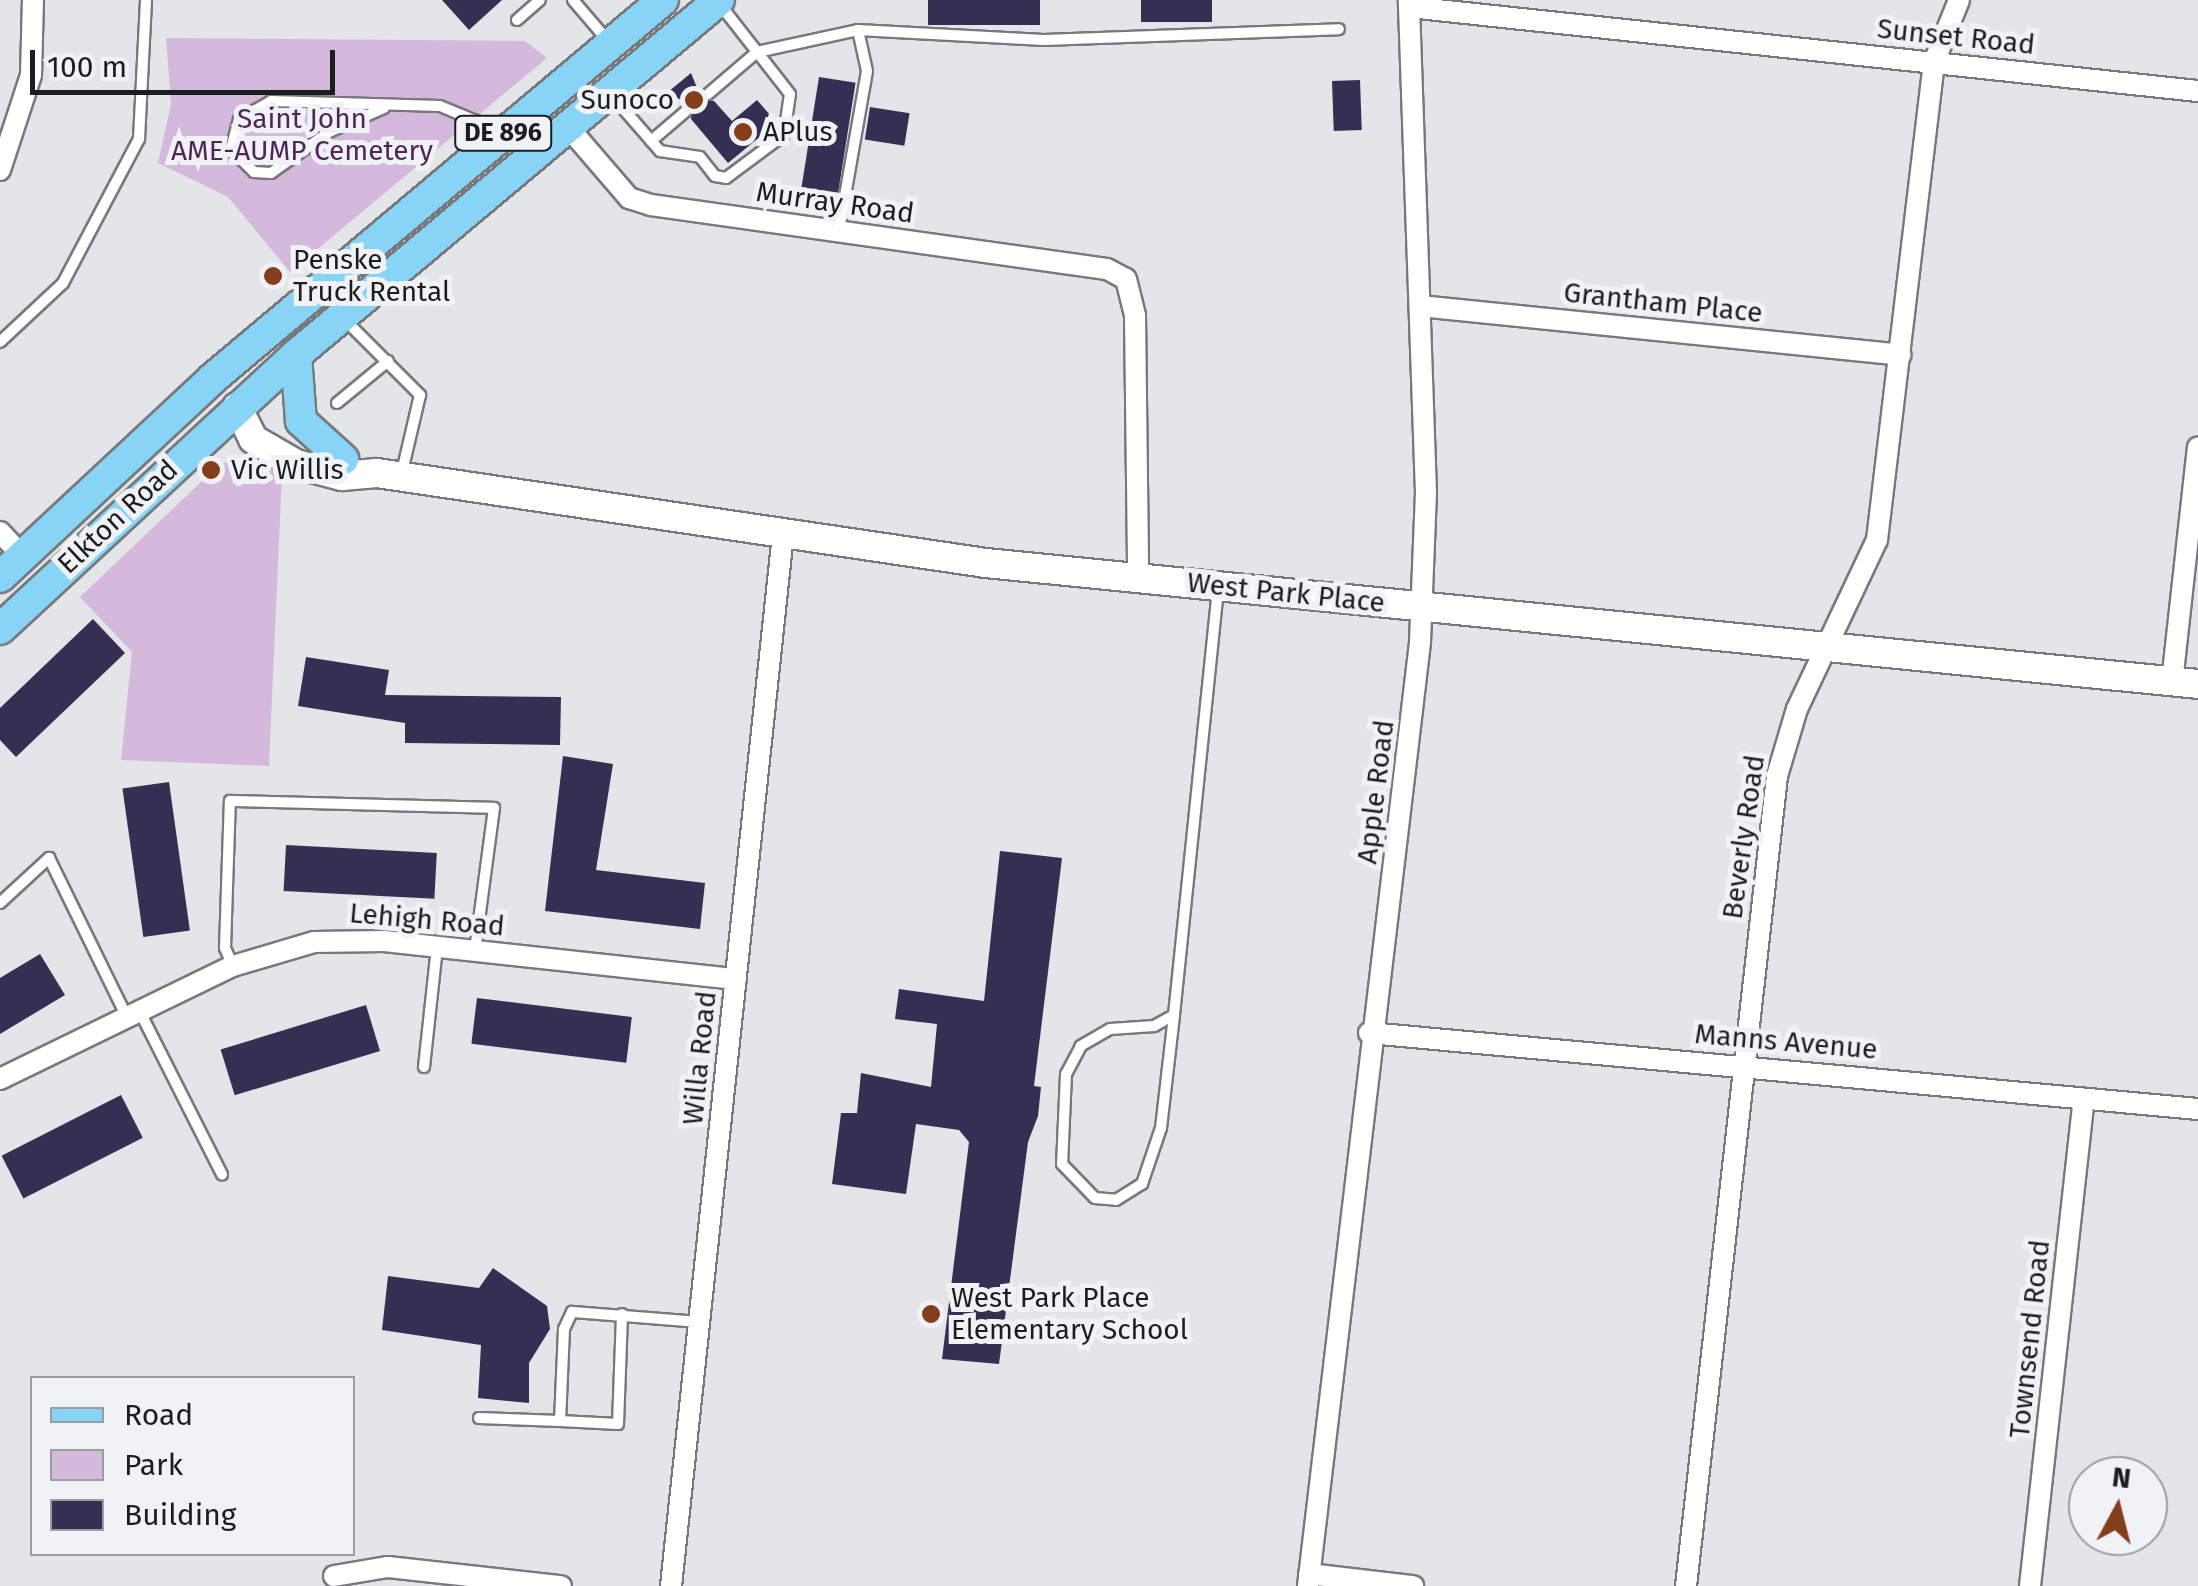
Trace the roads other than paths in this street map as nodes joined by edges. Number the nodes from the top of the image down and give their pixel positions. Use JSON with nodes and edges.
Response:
{"nodes":[{"id":1,"x":33,"y":0,"type":"edge"},
{"id":2,"x":146,"y":0,"type":"edge"},
{"id":3,"x":540,"y":0,"type":"edge"},
{"id":4,"x":573,"y":0,"type":"edge"},
{"id":5,"x":663,"y":0,"type":"edge"},
{"id":6,"x":682,"y":0,"type":"edge"},
{"id":7,"x":718,"y":0,"type":"edge"},
{"id":8,"x":1959,"y":0,"type":"edge"},
{"id":9,"x":1409,"y":4,"type":"edge"},
{"id":10,"x":517,"y":20,"type":"dead end"},
{"id":11,"x":1339,"y":29,"type":"dead end"},
{"id":12,"x":858,"y":30,"type":"junction"},
{"id":13,"x":677,"y":35,"type":"junction"},
{"id":14,"x":610,"y":44,"type":"junction"},
{"id":15,"x":757,"y":52,"type":"junction"},
{"id":16,"x":1934,"y":62,"type":"junction"},
{"id":17,"x":2198,"y":91,"type":"edge"},
{"id":18,"x":609,"y":92,"type":"junction"},
{"id":19,"x":708,"y":94,"type":"dead end"},
{"id":20,"x":384,"y":108,"type":"junction"},
{"id":21,"x":685,"y":112,"type":"dead end"},
{"id":22,"x":568,"y":127,"type":"junction"},
{"id":23,"x":504,"y":133,"type":"junction"},
{"id":24,"x":652,"y":141,"type":"junction"},
{"id":25,"x":0,"y":170,"type":"edge"},
{"id":26,"x":839,"y":231,"type":"junction"},
{"id":27,"x":1420,"y":306,"type":"junction"},
{"id":28,"x":341,"y":317,"type":"junction"},
{"id":29,"x":0,"y":342,"type":"edge"},
{"id":30,"x":296,"y":355,"type":"junction"},
{"id":31,"x":1900,"y":355,"type":"junction"},
{"id":32,"x":388,"y":362,"type":"junction"},
{"id":33,"x":212,"y":379,"type":"junction"},
{"id":34,"x":337,"y":403,"type":"dead end"},
{"id":35,"x":237,"y":407,"type":"junction"},
{"id":36,"x":2198,"y":447,"type":"edge"},
{"id":37,"x":343,"y":459,"type":"junction"},
{"id":38,"x":389,"y":475,"type":"junction"},
{"id":39,"x":0,"y":532,"type":"edge"},
{"id":40,"x":783,"y":535,"type":"junction"},
{"id":41,"x":11,"y":566,"type":"edge"},
{"id":42,"x":1138,"y":578,"type":"junction"},
{"id":43,"x":1218,"y":586,"type":"junction"},
{"id":44,"x":1420,"y":606,"type":"junction"},
{"id":45,"x":0,"y":629,"type":"edge"},
{"id":46,"x":1827,"y":647,"type":"junction"},
{"id":47,"x":2185,"y":683,"type":"edge"},
{"id":48,"x":0,"y":903,"type":"edge"},
{"id":49,"x":436,"y":947,"type":"junction"},
{"id":50,"x":476,"y":951,"type":"junction"},
{"id":51,"x":233,"y":966,"type":"junction"},
{"id":52,"x":736,"y":980,"type":"junction"},
{"id":53,"x":133,"y":1014,"type":"junction"},
{"id":54,"x":1174,"y":1015,"type":"junction"},
{"id":55,"x":1369,"y":1033,"type":"junction"},
{"id":56,"x":1744,"y":1065,"type":"junction"},
{"id":57,"x":424,"y":1068,"type":"dead end"},
{"id":58,"x":0,"y":1079,"type":"edge"},
{"id":59,"x":2084,"y":1099,"type":"junction"},
{"id":60,"x":2198,"y":1109,"type":"edge"},
{"id":61,"x":222,"y":1174,"type":"dead end"},
{"id":62,"x":622,"y":1314,"type":"junction"},
{"id":63,"x":699,"y":1322,"type":"junction"},
{"id":64,"x":479,"y":1418,"type":"dead end"},
{"id":65,"x":560,"y":1422,"type":"junction"},
{"id":66,"x":334,"y":1576,"type":"dead end"},
{"id":67,"x":1309,"y":1580,"type":"edge"},
{"id":68,"x":560,"y":1586,"type":"edge"},
{"id":69,"x":671,"y":1586,"type":"edge"},
{"id":70,"x":1413,"y":1586,"type":"edge"},
{"id":71,"x":1686,"y":1586,"type":"edge"},
{"id":72,"x":2030,"y":1586,"type":"edge"}],
"edges":[{"from":1,"to":25,"type":"street"},
{"from":2,"to":29,"type":"lane"},
{"from":3,"to":10,"type":"lane"},
{"from":4,"to":14,"type":"lane"},
{"from":5,"to":14,"type":"main road","number":"DE 896"},
{"from":6,"to":13,"type":"main road"},
{"from":7,"to":13,"type":"main road","number":"DE 896"},
{"from":7,"to":15,"type":"lane"},
{"from":8,"to":16,"type":"street","name":"Beverly Road"},
{"from":9,"to":16,"type":"street","name":"Sunset Road"},
{"from":9,"to":27,"type":"street","name":"Apple Road"},
{"from":11,"to":12,"type":"lane"},
{"from":12,"to":15,"type":"lane"},
{"from":12,"to":26,"type":"lane"},
{"from":13,"to":18,"type":"main road","number":"DE 896"},
{"from":14,"to":23,"type":"main road","number":"DE 896"},
{"from":15,"to":19,"type":"lane"},
{"from":15,"to":24,"type":"lane"},
{"from":16,"to":17,"type":"street","name":"Sunset Road"},
{"from":16,"to":31,"type":"street","name":"Beverly Road"},
{"from":18,"to":22,"type":"main road","number":"DE 896"},
{"from":18,"to":24,"type":"lane"},
{"from":20,"to":20,"type":"lane"},
{"from":20,"to":23,"type":"lane"},
{"from":21,"to":24,"type":"lane"},
{"from":22,"to":26,"type":"street","name":"Murray Road"},
{"from":22,"to":28,"type":"main road","number":"DE 896"},
{"from":23,"to":33,"type":"main road","number":"DE 896"},
{"from":26,"to":42,"type":"street","name":"Murray Road"},
{"from":27,"to":31,"type":"street","name":"Grantham Place"},
{"from":27,"to":44,"type":"street","name":"Apple Road"},
{"from":28,"to":30,"type":"main road","number":"DE 896"},
{"from":28,"to":32,"type":"lane"},
{"from":30,"to":35,"type":"main road","number":"DE 896"},
{"from":30,"to":37,"type":"main road"},
{"from":31,"to":46,"type":"street","name":"Beverly Road"},
{"from":32,"to":34,"type":"lane"},
{"from":32,"to":38,"type":"lane"},
{"from":33,"to":35,"type":"street","name":"West Park Place"},
{"from":33,"to":41,"type":"main road","name":"Elkton Road","number":"DE 896"},
{"from":35,"to":37,"type":"street","name":"West Park Place"},
{"from":35,"to":38,"type":"street","name":"West Park Place"},
{"from":35,"to":45,"type":"main road","name":"Elkton Road","number":"DE 896"},
{"from":36,"to":47,"type":"street"},
{"from":37,"to":38,"type":"street","name":"West Park Place"},
{"from":38,"to":40,"type":"street","name":"West Park Place"},
{"from":39,"to":41,"type":"street"},
{"from":40,"to":42,"type":"street","name":"West Park Place"},
{"from":40,"to":52,"type":"street","name":"Willa Road"},
{"from":42,"to":43,"type":"street","name":"West Park Place"},
{"from":43,"to":44,"type":"street","name":"West Park Place"},
{"from":43,"to":54,"type":"lane"},
{"from":44,"to":46,"type":"street","name":"West Park Place"},
{"from":44,"to":55,"type":"street","name":"Apple Road"},
{"from":46,"to":47,"type":"street","name":"West Park Place"},
{"from":46,"to":56,"type":"street","name":"Beverly Road"},
{"from":48,"to":53,"type":"lane"},
{"from":49,"to":50,"type":"street","name":"Lehigh Road"},
{"from":49,"to":51,"type":"street","name":"Lehigh Road"},
{"from":49,"to":57,"type":"lane"},
{"from":50,"to":51,"type":"lane"},
{"from":50,"to":52,"type":"street","name":"Lehigh Road"},
{"from":51,"to":53,"type":"street","name":"Lehigh Road"},
{"from":52,"to":63,"type":"street","name":"Willa Road"},
{"from":53,"to":58,"type":"street","name":"Lehigh Road"},
{"from":53,"to":61,"type":"lane"},
{"from":54,"to":54,"type":"lane"},
{"from":55,"to":56,"type":"street","name":"Manns Avenue"},
{"from":55,"to":67,"type":"street","name":"Apple Road"},
{"from":56,"to":59,"type":"street","name":"Manns Avenue"},
{"from":56,"to":71,"type":"street","name":"Beverly Road"},
{"from":59,"to":60,"type":"street","name":"Manns Avenue"},
{"from":59,"to":72,"type":"street","name":"Townsend Road"},
{"from":62,"to":63,"type":"lane"},
{"from":62,"to":65,"type":"lane"},
{"from":62,"to":65,"type":"lane"},
{"from":63,"to":69,"type":"street","name":"Willa Road"},
{"from":64,"to":65,"type":"lane"},
{"from":66,"to":68,"type":"street"},
{"from":67,"to":70,"type":"street"}]}
